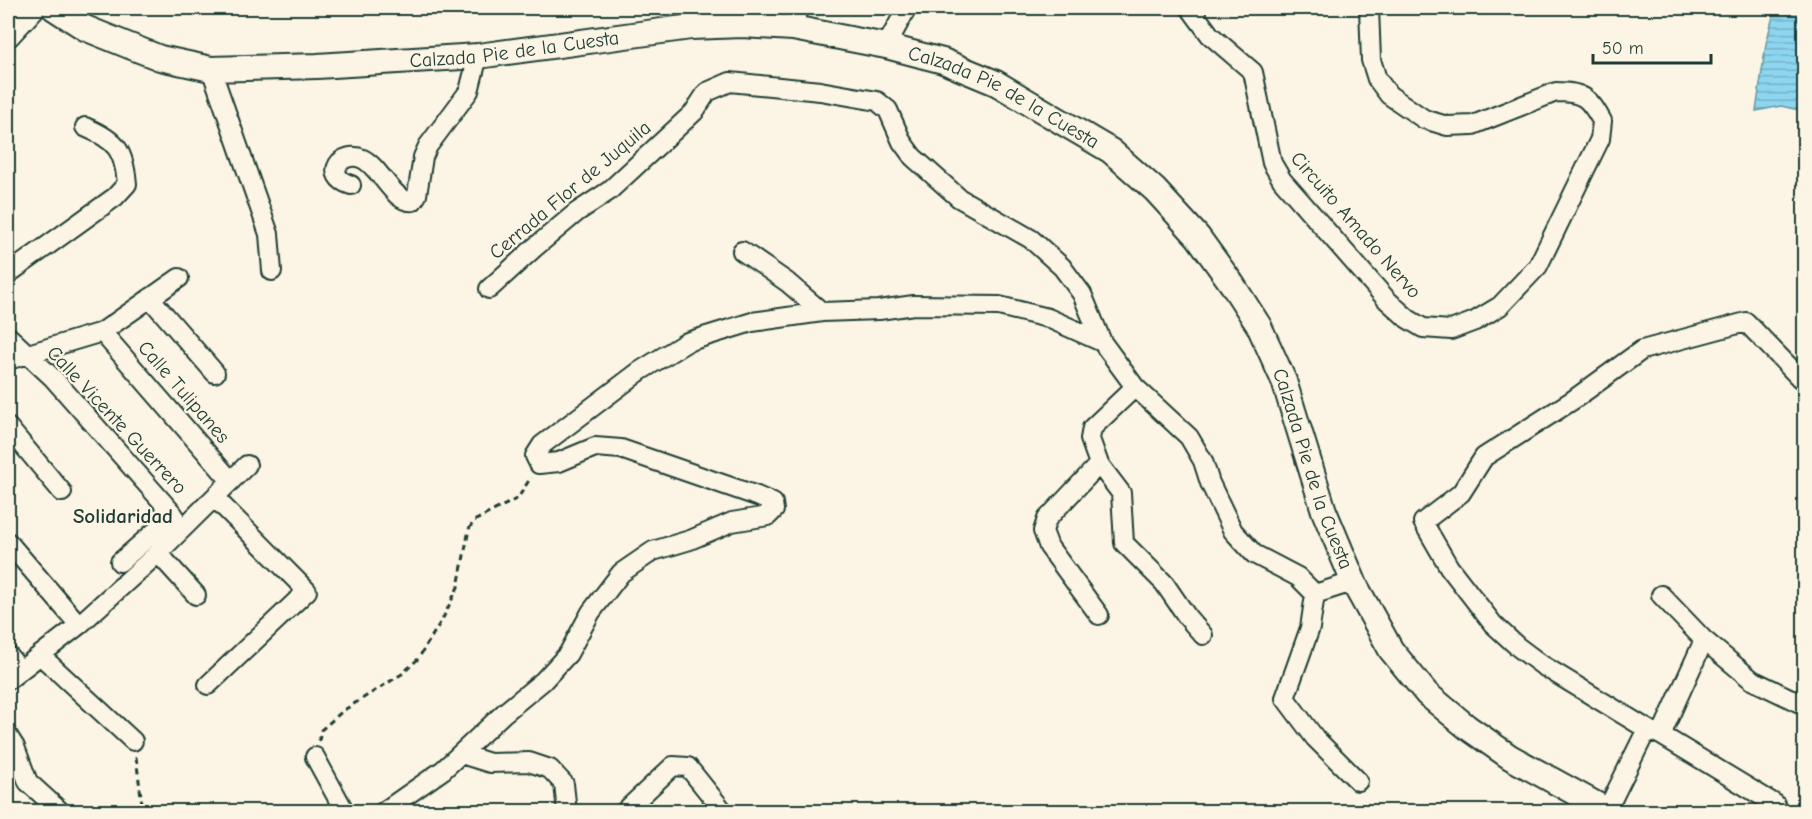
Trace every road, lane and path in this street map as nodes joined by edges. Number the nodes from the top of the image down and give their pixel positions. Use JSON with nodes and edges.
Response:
{"nodes":[{"id":1,"x":32,"y":8,"type":"edge"},
{"id":2,"x":54,"y":8,"type":"edge"},
{"id":3,"x":907,"y":8,"type":"edge"},
{"id":4,"x":1190,"y":8,"type":"edge"},
{"id":5,"x":1370,"y":8,"type":"edge"},
{"id":6,"x":796,"y":18,"type":"edge"},
{"id":7,"x":8,"y":34,"type":"edge"},
{"id":8,"x":886,"y":46,"type":"junction"},
{"id":9,"x":478,"y":56,"type":"junction"},
{"id":10,"x":211,"y":69,"type":"junction"},
{"id":11,"x":86,"y":127,"type":"dead end"},
{"id":12,"x":351,"y":185,"type":"dead end"},
{"id":13,"x":742,"y":251,"type":"dead end"},
{"id":14,"x":272,"y":271,"type":"dead end"},
{"id":15,"x":8,"y":274,"type":"edge"},
{"id":16,"x":179,"y":278,"type":"dead end"},
{"id":17,"x":489,"y":289,"type":"dead end"},
{"id":18,"x":150,"y":298,"type":"junction"},
{"id":19,"x":822,"y":312,"type":"junction"},
{"id":20,"x":102,"y":332,"type":"junction"},
{"id":21,"x":8,"y":336,"type":"edge"},
{"id":22,"x":1102,"y":342,"type":"junction"},
{"id":23,"x":27,"y":356,"type":"junction"},
{"id":24,"x":8,"y":360,"type":"edge"},
{"id":25,"x":215,"y":374,"type":"dead end"},
{"id":26,"x":1800,"y":378,"type":"dead end"},
{"id":27,"x":1136,"y":387,"type":"junction"},
{"id":28,"x":8,"y":427,"type":"edge"},
{"id":29,"x":539,"y":464,"type":"junction"},
{"id":30,"x":1099,"y":464,"type":"junction"},
{"id":31,"x":247,"y":465,"type":"dead end"},
{"id":32,"x":231,"y":482,"type":"junction"},
{"id":33,"x":62,"y":492,"type":"dead end"},
{"id":34,"x":215,"y":498,"type":"junction"},
{"id":35,"x":8,"y":542,"type":"edge"},
{"id":36,"x":158,"y":553,"type":"junction"},
{"id":37,"x":120,"y":562,"type":"dead end"},
{"id":38,"x":1355,"y":585,"type":"junction"},
{"id":39,"x":1315,"y":594,"type":"junction"},
{"id":40,"x":196,"y":595,"type":"dead end"},
{"id":41,"x":1661,"y":595,"type":"dead end"},
{"id":42,"x":1099,"y":615,"type":"dead end"},
{"id":43,"x":79,"y":625,"type":"junction"},
{"id":44,"x":1203,"y":635,"type":"dead end"},
{"id":45,"x":1704,"y":640,"type":"junction"},
{"id":46,"x":8,"y":655,"type":"edge"},
{"id":47,"x":40,"y":655,"type":"junction"},
{"id":48,"x":14,"y":675,"type":"edge"},
{"id":49,"x":208,"y":685,"type":"dead end"},
{"id":50,"x":1804,"y":705,"type":"edge"},
{"id":51,"x":1654,"y":732,"type":"junction"},
{"id":52,"x":8,"y":736,"type":"edge"},
{"id":53,"x":133,"y":741,"type":"joint"},
{"id":54,"x":461,"y":754,"type":"junction"},
{"id":55,"x":315,"y":757,"type":"joint"},
{"id":56,"x":1358,"y":781,"type":"dead end"},
{"id":57,"x":1775,"y":804,"type":"dead end"},
{"id":58,"x":1608,"y":811,"type":"edge"},
{"id":59,"x":61,"y":812,"type":"edge"},
{"id":60,"x":144,"y":812,"type":"edge"},
{"id":61,"x":345,"y":812,"type":"edge"},
{"id":62,"x":382,"y":812,"type":"edge"},
{"id":63,"x":567,"y":812,"type":"edge"},
{"id":64,"x":624,"y":812,"type":"edge"},
{"id":65,"x":724,"y":812,"type":"edge"}],
"edges":[{"from":1,"to":7,"type":"main road"},
{"from":2,"to":10,"type":"main road","name":"Calzada Pie de la Cuesta"},
{"from":3,"to":8,"type":"street"},
{"from":4,"to":5,"type":"street","name":"Circuito Amado Nervo"},
{"from":6,"to":8,"type":"main road","name":"Calzada Pie de la Cuesta"},
{"from":6,"to":9,"type":"main road","name":"Calzada Pie de la Cuesta"},
{"from":8,"to":38,"type":"main road","name":"Calzada Pie de la Cuesta"},
{"from":9,"to":10,"type":"main road","name":"Calzada Pie de la Cuesta"},
{"from":9,"to":12,"type":"street"},
{"from":10,"to":14,"type":"street"},
{"from":11,"to":15,"type":"street"},
{"from":13,"to":19,"type":"street"},
{"from":16,"to":18,"type":"street"},
{"from":17,"to":22,"type":"street","name":"Cerrada Flor de Juquila"},
{"from":18,"to":20,"type":"street"},
{"from":18,"to":25,"type":"street"},
{"from":19,"to":22,"type":"street"},
{"from":19,"to":29,"type":"street"},
{"from":20,"to":23,"type":"street"},
{"from":20,"to":32,"type":"street","name":"Calle Tulipanes"},
{"from":21,"to":23,"type":"street","name":"Calle Vicente Guerrero"},
{"from":22,"to":27,"type":"street"},
{"from":23,"to":24,"type":"street"},
{"from":23,"to":37,"type":"street","name":"Calle Vicente Guerrero"},
{"from":26,"to":51,"type":"street"},
{"from":27,"to":30,"type":"street"},
{"from":27,"to":39,"type":"street"},
{"from":28,"to":33,"type":"street"},
{"from":29,"to":54,"type":"street"},
{"from":29,"to":55,"type":"path"},
{"from":30,"to":42,"type":"street"},
{"from":30,"to":44,"type":"street"},
{"from":31,"to":32,"type":"street"},
{"from":32,"to":34,"type":"street"},
{"from":34,"to":36,"type":"street"},
{"from":34,"to":49,"type":"street"},
{"from":35,"to":43,"type":"street"},
{"from":36,"to":40,"type":"street"},
{"from":36,"to":43,"type":"street"},
{"from":38,"to":39,"type":"street"},
{"from":38,"to":58,"type":"main road","name":"Calzada Pie de la Cuesta"},
{"from":39,"to":56,"type":"street"},
{"from":41,"to":45,"type":"street"},
{"from":43,"to":47,"type":"street"},
{"from":45,"to":50,"type":"street"},
{"from":45,"to":51,"type":"street"},
{"from":46,"to":48,"type":"street"},
{"from":47,"to":48,"type":"street"},
{"from":47,"to":53,"type":"street"},
{"from":51,"to":57,"type":"street"},
{"from":51,"to":58,"type":"street"},
{"from":52,"to":59,"type":"street"},
{"from":53,"to":60,"type":"path"},
{"from":54,"to":62,"type":"street"},
{"from":54,"to":63,"type":"street"},
{"from":55,"to":61,"type":"street"},
{"from":64,"to":65,"type":"street"}]}
